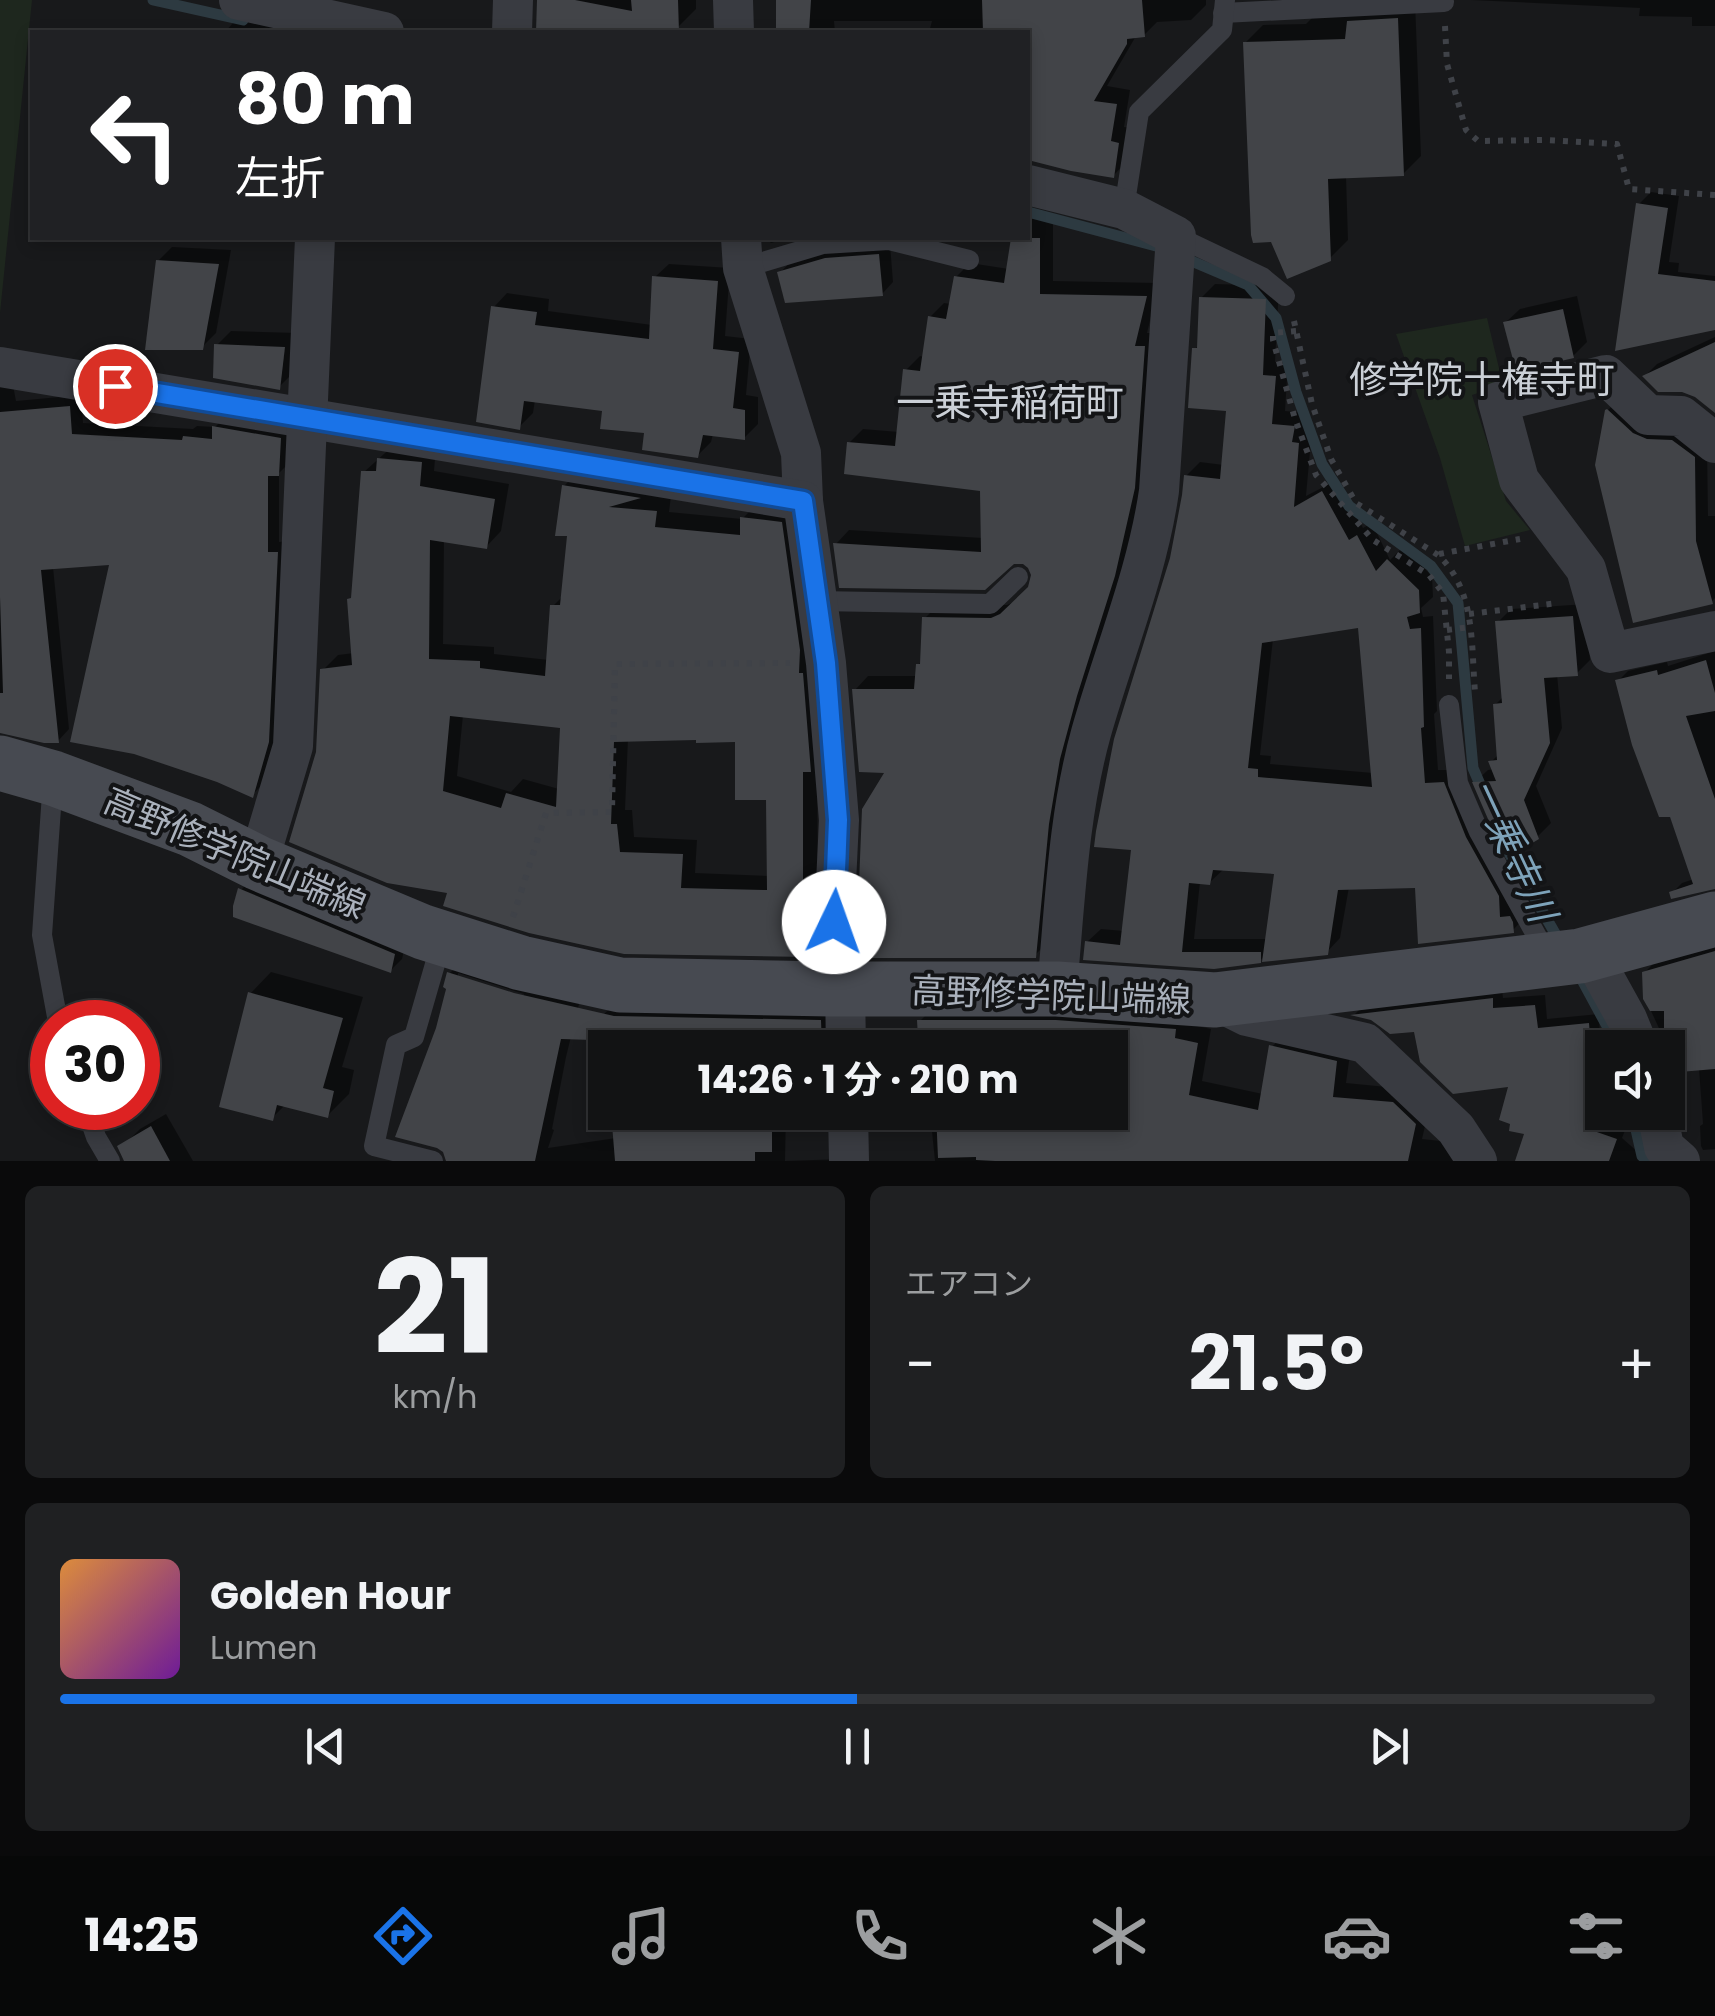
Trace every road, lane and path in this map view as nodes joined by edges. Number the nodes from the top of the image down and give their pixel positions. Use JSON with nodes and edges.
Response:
{"nodes":[{"id":1,"x":239,"y":0,"type":"edge"},
{"id":2,"x":513,"y":0,"type":"edge"},
{"id":3,"x":733,"y":0,"type":"edge"},
{"id":4,"x":1444,"y":2,"type":"edge"},
{"id":5,"x":1224,"y":7,"type":"edge"},
{"id":6,"x":327,"y":26,"type":"edge"},
{"id":7,"x":365,"y":30,"type":"edge"},
{"id":8,"x":512,"y":30,"type":"edge"},
{"id":9,"x":734,"y":30,"type":"edge"},
{"id":10,"x":1030,"y":186,"type":"edge"},
{"id":11,"x":1715,"y":195,"type":"edge"},
{"id":12,"x":1124,"y":209,"type":"junction"},
{"id":13,"x":1176,"y":236,"type":"junction"},
{"id":14,"x":316,"y":240,"type":"edge"},
{"id":15,"x":742,"y":252,"type":"edge"},
{"id":16,"x":969,"y":260,"type":"dead end"},
{"id":17,"x":1285,"y":296,"type":"joint"},
{"id":18,"x":1296,"y":331,"type":"junction"},
{"id":19,"x":0,"y":367,"type":"edge"},
{"id":20,"x":306,"y":418,"type":"junction"},
{"id":21,"x":1715,"y":442,"type":"edge"},
{"id":22,"x":803,"y":501,"type":"junction"},
{"id":23,"x":1556,"y":532,"type":"junction"},
{"id":24,"x":1438,"y":555,"type":"junction"},
{"id":25,"x":1018,"y":576,"type":"dead end"},
{"id":26,"x":1594,"y":599,"type":"junction"},
{"id":27,"x":816,"y":600,"type":"junction"},
{"id":28,"x":1470,"y":614,"type":"junction"},
{"id":29,"x":1470,"y":627,"type":"junction"},
{"id":30,"x":1447,"y":630,"type":"junction"},
{"id":31,"x":1715,"y":631,"type":"edge"},
{"id":32,"x":826,"y":663,"type":"junction"},
{"id":33,"x":1476,"y":702,"type":"dead end"},
{"id":34,"x":1449,"y":705,"type":"joint"},
{"id":35,"x":0,"y":763,"type":"edge"},
{"id":36,"x":53,"y":778,"type":"junction"},
{"id":37,"x":258,"y":864,"type":"junction"},
{"id":38,"x":1715,"y":919,"type":"edge"},
{"id":39,"x":442,"y":938,"type":"junction"},
{"id":40,"x":500,"y":956,"type":"junction"},
{"id":41,"x":1566,"y":958,"type":"junction"},
{"id":42,"x":838,"y":989,"type":"junction"},
{"id":43,"x":1058,"y":989,"type":"junction"},
{"id":44,"x":54,"y":1000,"type":"edge"},
{"id":45,"x":1215,"y":1000,"type":"junction"},
{"id":46,"x":844,"y":1030,"type":"edge"},
{"id":47,"x":1631,"y":1030,"type":"edge"},
{"id":48,"x":94,"y":1130,"type":"edge"},
{"id":49,"x":849,"y":1130,"type":"edge"},
{"id":50,"x":1661,"y":1130,"type":"edge"},
{"id":51,"x":110,"y":1161,"type":"edge"},
{"id":52,"x":433,"y":1161,"type":"edge"},
{"id":53,"x":850,"y":1161,"type":"edge"},
{"id":54,"x":1477,"y":1161,"type":"edge"},
{"id":55,"x":1680,"y":1161,"type":"edge"}],
"edges":[{"from":1,"to":6,"type":"street"},
{"from":2,"to":8,"type":"street"},
{"from":3,"to":9,"type":"street"},
{"from":4,"to":5,"type":"lane"},
{"from":4,"to":11,"type":"path"},
{"from":5,"to":12,"type":"lane"},
{"from":6,"to":7,"type":"street"},
{"from":10,"to":12,"type":"street"},
{"from":12,"to":13,"type":"street"},
{"from":13,"to":17,"type":"lane"},
{"from":13,"to":43,"type":"street"},
{"from":14,"to":20,"type":"street"},
{"from":15,"to":16,"type":"lane"},
{"from":15,"to":22,"type":"street"},
{"from":17,"to":18,"type":"path"},
{"from":18,"to":24,"type":"path"},
{"from":18,"to":30,"type":"path"},
{"from":19,"to":20,"type":"street"},
{"from":20,"to":22,"type":"street"},
{"from":20,"to":37,"type":"street"},
{"from":21,"to":23,"type":"street"},
{"from":22,"to":27,"type":"street"},
{"from":23,"to":24,"type":"path"},
{"from":23,"to":26,"type":"street"},
{"from":24,"to":28,"type":"path"},
{"from":25,"to":27,"type":"lane"},
{"from":26,"to":28,"type":"path"},
{"from":26,"to":31,"type":"street"},
{"from":27,"to":32,"type":"street"},
{"from":28,"to":29,"type":"path"},
{"from":29,"to":30,"type":"path"},
{"from":29,"to":33,"type":"path"},
{"from":30,"to":34,"type":"path"},
{"from":32,"to":40,"type":"path"},
{"from":32,"to":42,"type":"street"},
{"from":34,"to":41,"type":"lane"},
{"from":35,"to":36,"type":"main road","name":"高野修学院山端線"},
{"from":36,"to":37,"type":"main road","name":"高野修学院山端線"},
{"from":36,"to":44,"type":"lane"},
{"from":37,"to":39,"type":"main road","name":"高野修学院山端線"},
{"from":38,"to":41,"type":"main road","name":"高野修学院山端線"},
{"from":39,"to":40,"type":"main road","name":"高野修学院山端線"},
{"from":39,"to":52,"type":"lane"},
{"from":40,"to":42,"type":"main road","name":"高野修学院山端線"},
{"from":41,"to":45,"type":"main road","name":"高野修学院山端線"},
{"from":41,"to":47,"type":"street"},
{"from":42,"to":43,"type":"main road","name":"高野修学院山端線"},
{"from":42,"to":46,"type":"street"},
{"from":43,"to":45,"type":"main road","name":"高野修学院山端線"},
{"from":45,"to":54,"type":"street"},
{"from":48,"to":51,"type":"lane"},
{"from":49,"to":53,"type":"street"},
{"from":50,"to":55,"type":"street"}]}
